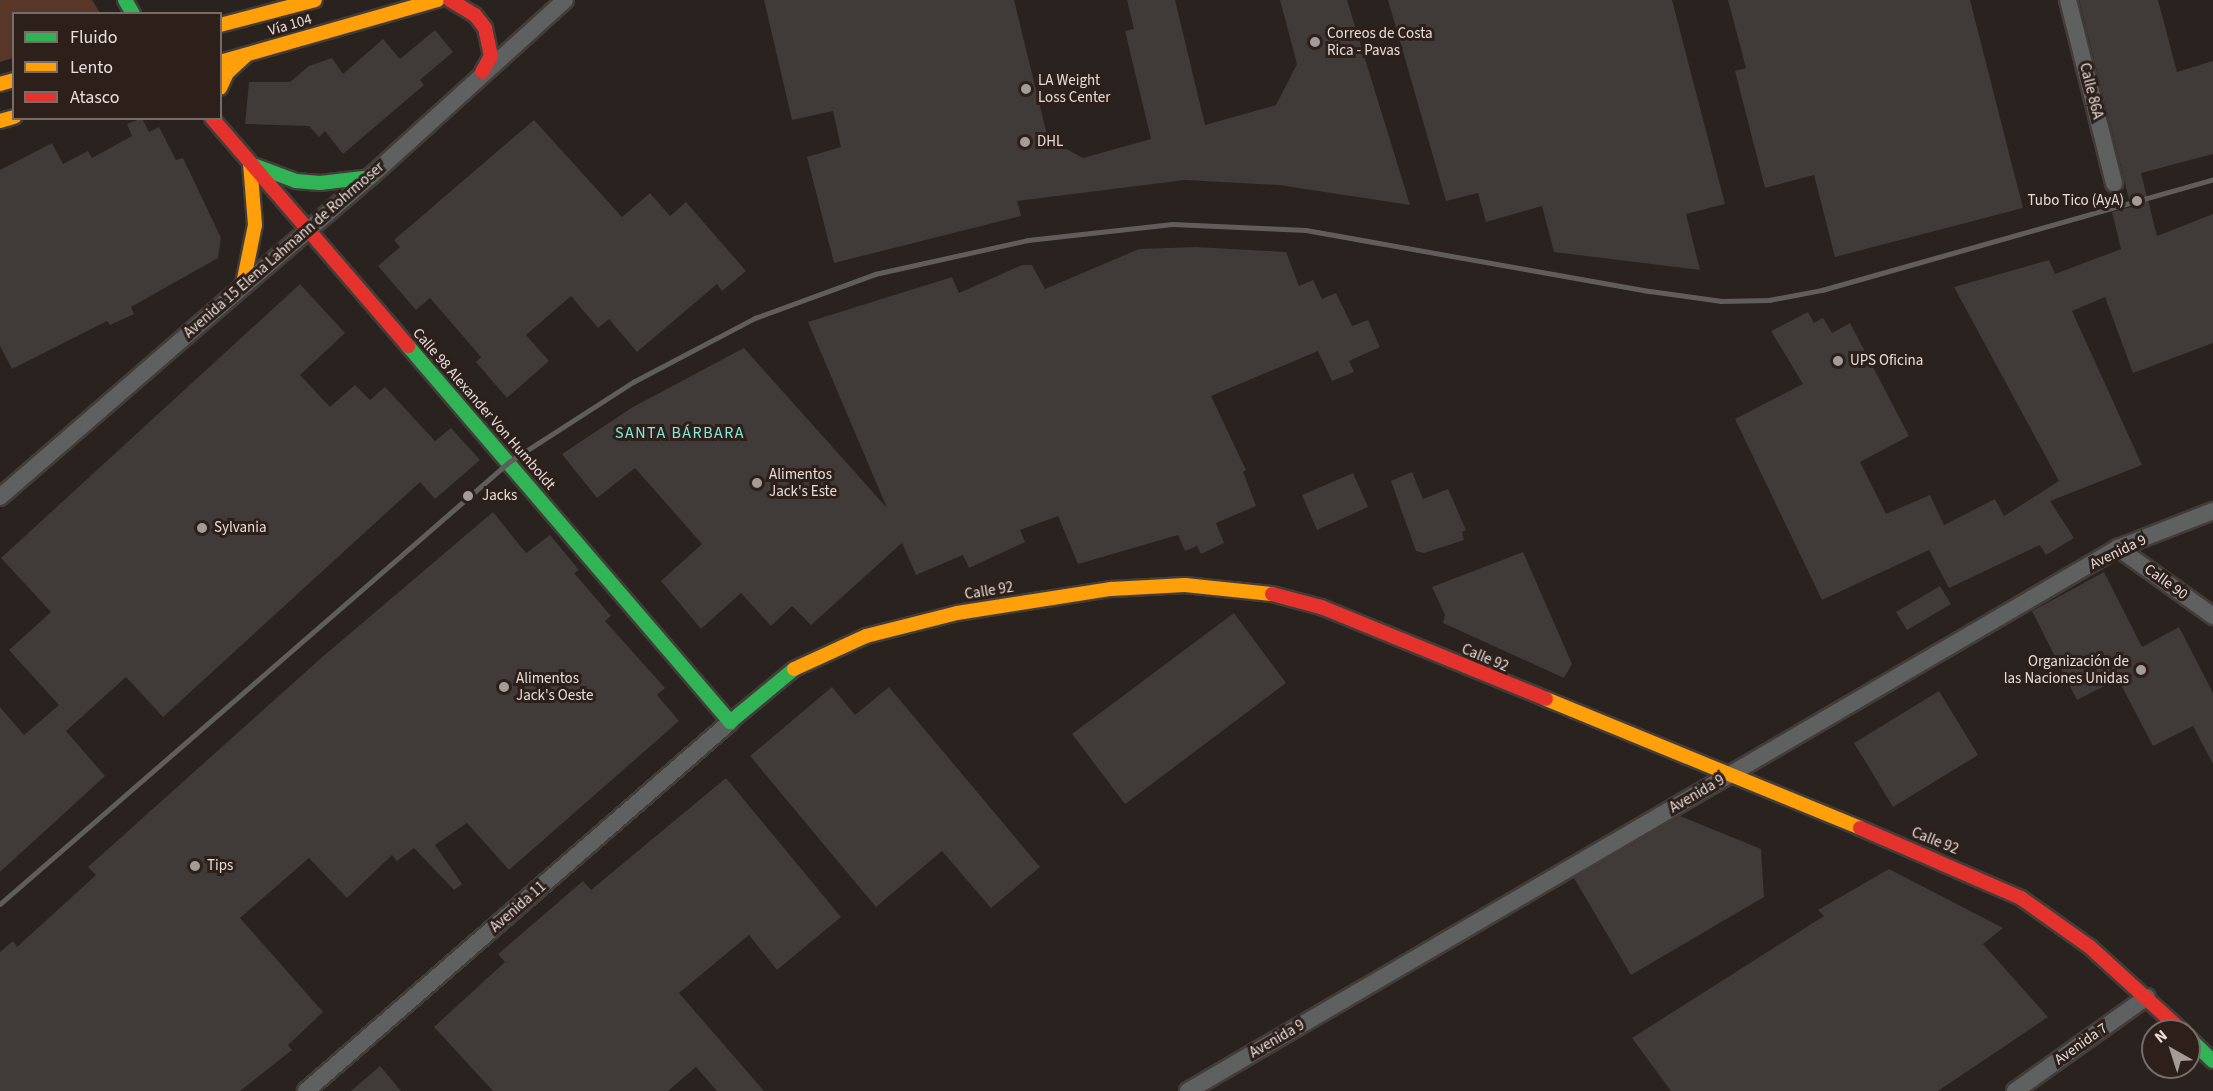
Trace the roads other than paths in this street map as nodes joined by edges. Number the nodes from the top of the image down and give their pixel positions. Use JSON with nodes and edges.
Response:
{"nodes":[{"id":1,"x":315,"y":0,"type":"edge"},
{"id":2,"x":437,"y":0,"type":"edge"},
{"id":3,"x":450,"y":0,"type":"edge"},
{"id":4,"x":565,"y":0,"type":"edge"},
{"id":5,"x":2068,"y":0,"type":"edge"},
{"id":6,"x":222,"y":24,"type":"edge"},
{"id":7,"x":246,"y":55,"type":"junction"},
{"id":8,"x":222,"y":61,"type":"edge"},
{"id":9,"x":482,"y":72,"type":"junction"},
{"id":10,"x":222,"y":84,"type":"edge"},
{"id":11,"x":217,"y":122,"type":"edge"},
{"id":12,"x":250,"y":163,"type":"junction"},
{"id":13,"x":370,"y":177,"type":"junction"},
{"id":14,"x":2114,"y":183,"type":"dead end"},
{"id":15,"x":306,"y":231,"type":"junction"},
{"id":16,"x":243,"y":284,"type":"junction"},
{"id":17,"x":0,"y":497,"type":"edge"},
{"id":18,"x":2213,"y":511,"type":"edge"},
{"id":19,"x":2118,"y":548,"type":"junction"},
{"id":20,"x":2213,"y":616,"type":"edge"},
{"id":21,"x":730,"y":722,"type":"junction"},
{"id":22,"x":1728,"y":776,"type":"junction"},
{"id":23,"x":2147,"y":997,"type":"junction"},
{"id":24,"x":2170,"y":1019,"type":"edge"},
{"id":25,"x":2201,"y":1050,"type":"edge"},
{"id":26,"x":2213,"y":1061,"type":"edge"},
{"id":27,"x":306,"y":1091,"type":"edge"},
{"id":28,"x":1188,"y":1091,"type":"edge"},
{"id":29,"x":2015,"y":1091,"type":"edge"}],
"edges":[{"from":1,"to":6,"type":"street","name":"Vía 104"},
{"from":2,"to":7,"type":"street","name":"Vía 104"},
{"from":3,"to":9,"type":"street"},
{"from":4,"to":9,"type":"street","name":"Avenida 15 Elena Lahmann de Rohrmoser"},
{"from":5,"to":14,"type":"street","name":"Calle 86A"},
{"from":7,"to":8,"type":"street","name":"Vía 104"},
{"from":7,"to":10,"type":"street"},
{"from":9,"to":13,"type":"street","name":"Avenida 15 Elena Lahmann de Rohrmoser"},
{"from":11,"to":12,"type":"street","name":"Calle 98 Alexander Von Humboldt"},
{"from":12,"to":13,"type":"street"},
{"from":12,"to":15,"type":"street","name":"Calle 98 Alexander Von Humboldt"},
{"from":12,"to":16,"type":"street"},
{"from":13,"to":15,"type":"street","name":"Avenida 15 Elena Lahmann de Rohrmoser"},
{"from":15,"to":16,"type":"street","name":"Avenida 15 Elena Lahmann de Rohrmoser"},
{"from":15,"to":21,"type":"street","name":"Calle 98 Alexander Von Humboldt"},
{"from":16,"to":17,"type":"street","name":"Avenida 15 Elena Lahmann de Rohrmoser"},
{"from":18,"to":19,"type":"street","name":"Avenida 9"},
{"from":19,"to":20,"type":"street","name":"Calle 90"},
{"from":19,"to":22,"type":"street","name":"Avenida 9"},
{"from":21,"to":22,"type":"street","name":"Calle 92"},
{"from":21,"to":27,"type":"street","name":"Avenida 11"},
{"from":22,"to":23,"type":"street","name":"Calle 92"},
{"from":22,"to":28,"type":"street","name":"Avenida 9"},
{"from":23,"to":24,"type":"street","name":"Calle 92"},
{"from":23,"to":29,"type":"street","name":"Avenida 7"},
{"from":25,"to":26,"type":"street"}]}
